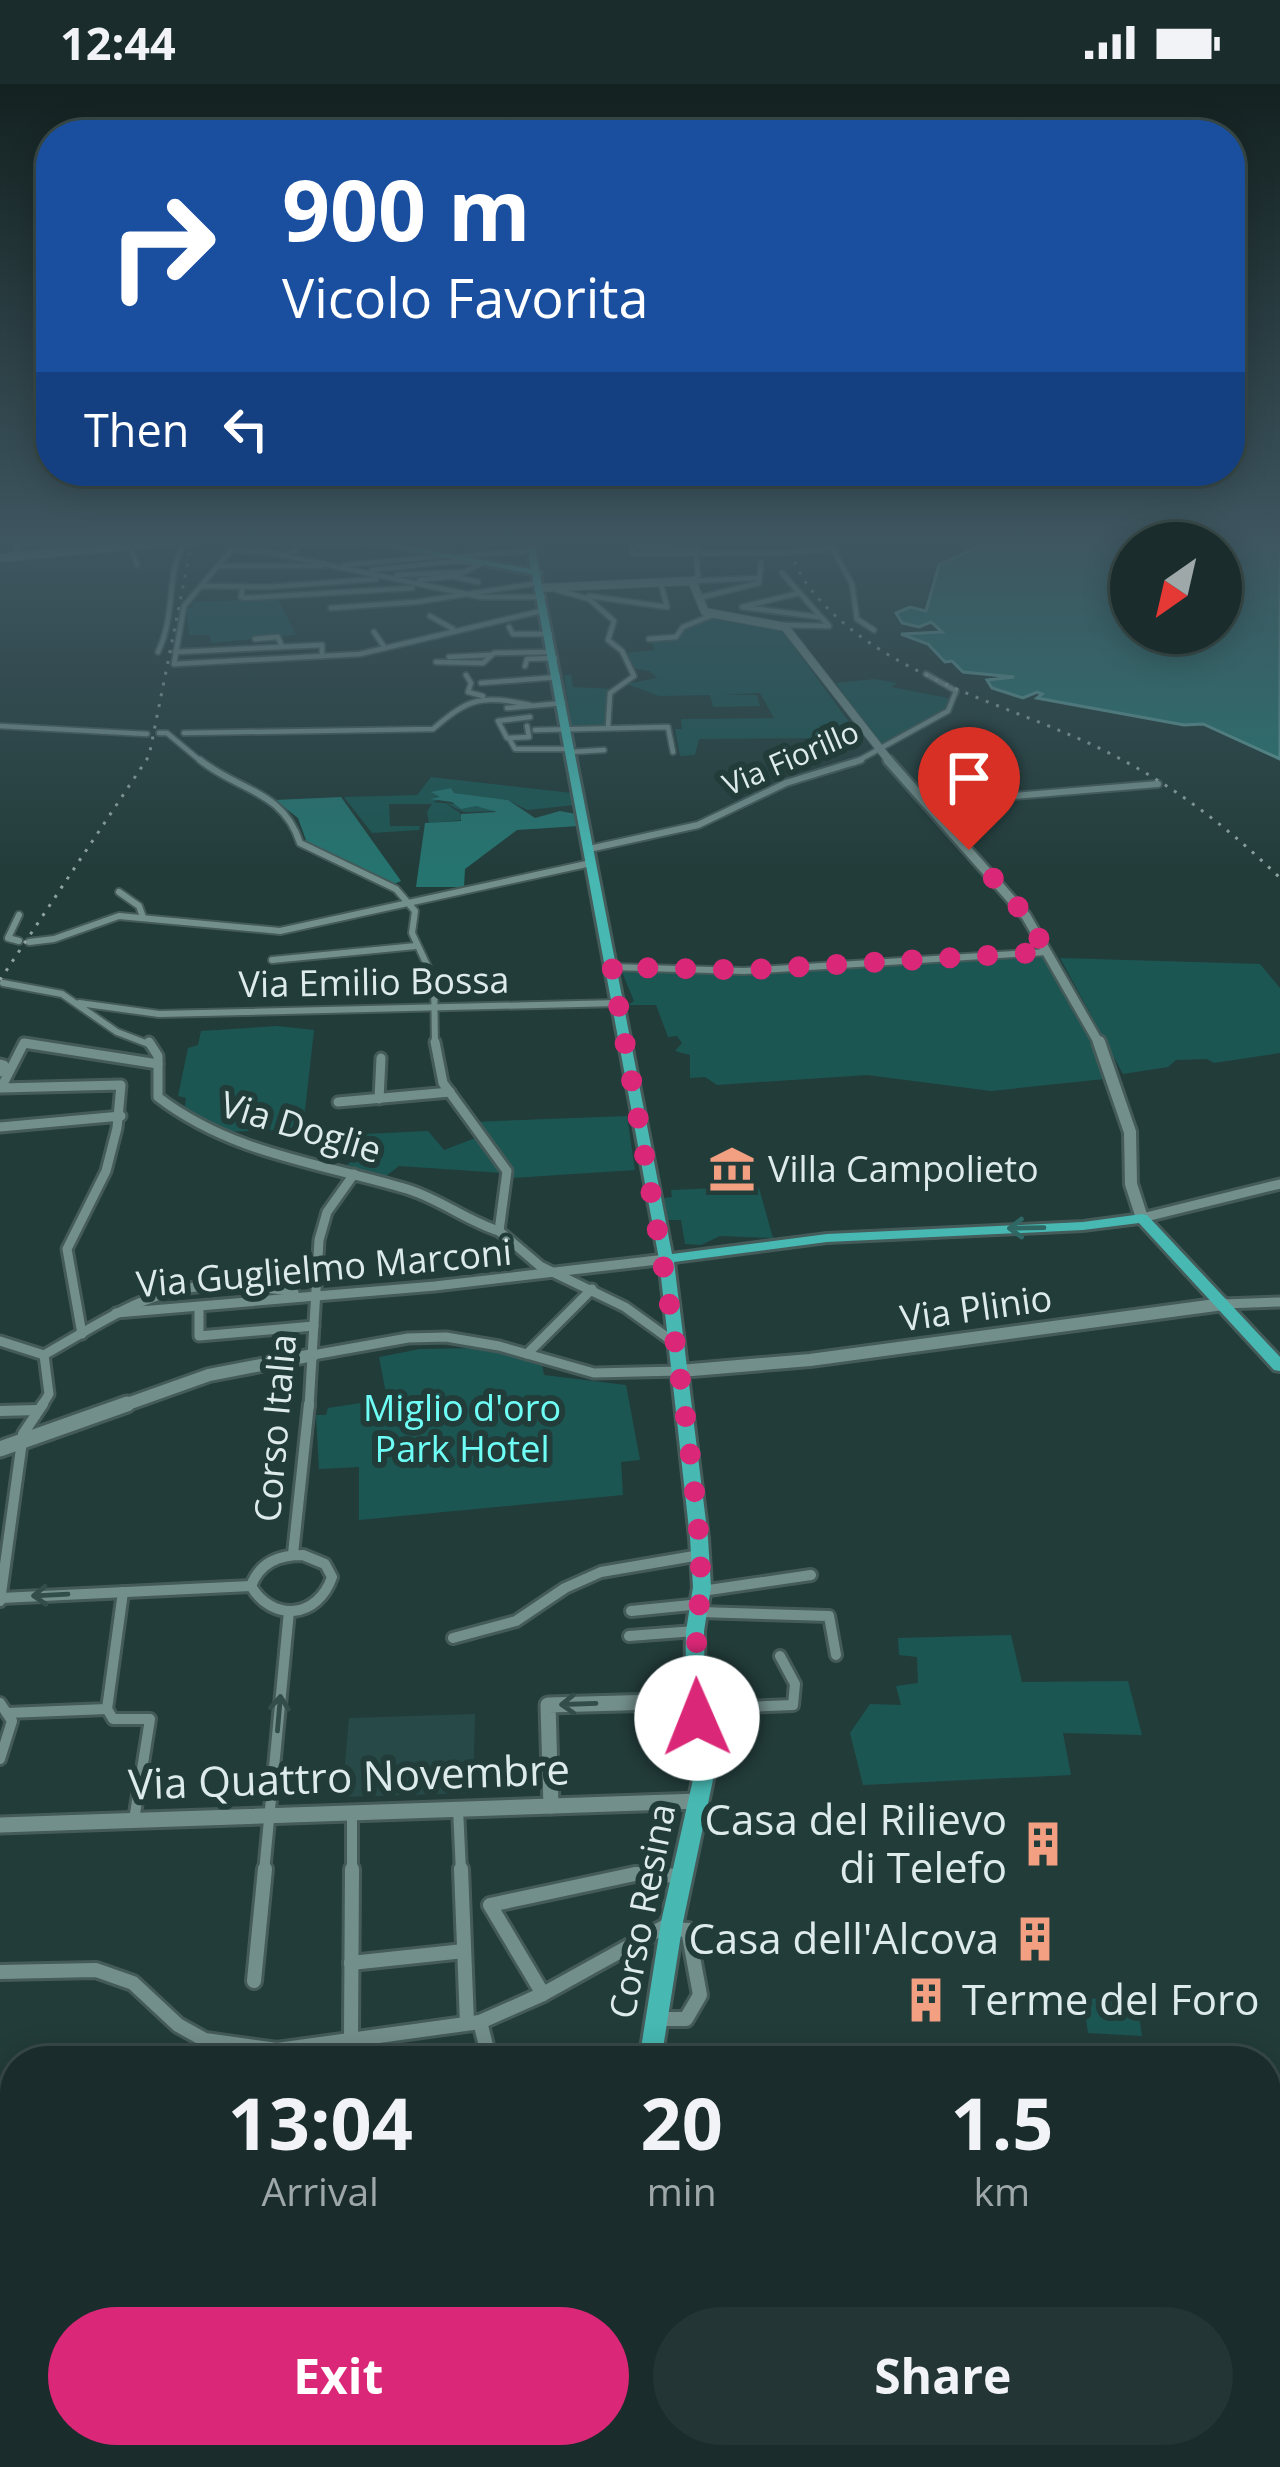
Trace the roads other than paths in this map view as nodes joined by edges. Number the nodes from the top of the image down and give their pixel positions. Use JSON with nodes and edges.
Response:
{"nodes":[{"id":1,"x":176,"y":653,"type":"edge"},
{"id":2,"x":344,"y":653,"type":"edge"},
{"id":3,"x":482,"y":653,"type":"edge"},
{"id":4,"x":492,"y":653,"type":"edge"},
{"id":5,"x":536,"y":653,"type":"edge"},
{"id":6,"x":553,"y":653,"type":"edge"},
{"id":7,"x":623,"y":653,"type":"edge"},
{"id":8,"x":804,"y":653,"type":"edge"},
{"id":9,"x":322,"y":656,"type":"joint"},
{"id":10,"x":449,"y":657,"type":"dead end"},
{"id":11,"x":436,"y":662,"type":"dead end"},
{"id":12,"x":525,"y":666,"type":"dead end"},
{"id":13,"x":926,"y":674,"type":"dead end"},
{"id":14,"x":466,"y":675,"type":"dead end"},
{"id":15,"x":558,"y":677,"type":"junction"},
{"id":16,"x":481,"y":683,"type":"dead end"},
{"id":17,"x":494,"y":698,"type":"junction"},
{"id":18,"x":563,"y":703,"type":"junction"},
{"id":19,"x":528,"y":706,"type":"junction"},
{"id":20,"x":507,"y":708,"type":"dead end"},
{"id":21,"x":531,"y":724,"type":"junction"},
{"id":22,"x":608,"y":725,"type":"junction"},
{"id":23,"x":0,"y":726,"type":"edge"},
{"id":24,"x":567,"y":728,"type":"junction"},
{"id":25,"x":184,"y":733,"type":"dead end"},
{"id":26,"x":147,"y":734,"type":"dead end"},
{"id":27,"x":159,"y":734,"type":"dead end"},
{"id":28,"x":510,"y":740,"type":"dead end"},
{"id":29,"x":879,"y":748,"type":"junction"},
{"id":30,"x":571,"y":750,"type":"junction"},
{"id":31,"x":604,"y":750,"type":"dead end"},
{"id":32,"x":673,"y":752,"type":"dead end"},
{"id":33,"x":1158,"y":784,"type":"dead end"},
{"id":34,"x":927,"y":802,"type":"junction"},
{"id":35,"x":590,"y":856,"type":"junction"},
{"id":36,"x":119,"y":892,"type":"dead end"},
{"id":37,"x":409,"y":904,"type":"junction"},
{"id":38,"x":19,"y":915,"type":"dead end"},
{"id":39,"x":143,"y":917,"type":"junction"},
{"id":40,"x":19,"y":941,"type":"dead end"},
{"id":41,"x":29,"y":942,"type":"dead end"},
{"id":42,"x":416,"y":946,"type":"junction"},
{"id":43,"x":1047,"y":952,"type":"junction"},
{"id":44,"x":272,"y":960,"type":"dead end"},
{"id":45,"x":612,"y":967,"type":"junction"},
{"id":46,"x":3,"y":983,"type":"edge"},
{"id":47,"x":74,"y":1002,"type":"junction"},
{"id":48,"x":618,"y":1003,"type":"junction"},
{"id":49,"x":437,"y":1008,"type":"junction"},
{"id":50,"x":113,"y":1010,"type":"junction"},
{"id":51,"x":130,"y":1013,"type":"junction"},
{"id":52,"x":95,"y":1018,"type":"junction"},
{"id":53,"x":382,"y":1058,"type":"dead end"},
{"id":54,"x":158,"y":1064,"type":"junction"},
{"id":55,"x":450,"y":1092,"type":"junction"},
{"id":56,"x":379,"y":1099,"type":"junction"},
{"id":57,"x":338,"y":1102,"type":"dead end"},
{"id":58,"x":122,"y":1116,"type":"junction"},
{"id":59,"x":0,"y":1126,"type":"edge"},
{"id":60,"x":354,"y":1174,"type":"junction"},
{"id":61,"x":1280,"y":1184,"type":"edge"},
{"id":62,"x":1142,"y":1218,"type":"junction"},
{"id":63,"x":499,"y":1232,"type":"junction"},
{"id":64,"x":666,"y":1259,"type":"junction"},
{"id":65,"x":554,"y":1273,"type":"junction"},
{"id":66,"x":592,"y":1289,"type":"junction"},
{"id":67,"x":311,"y":1294,"type":"junction"},
{"id":68,"x":1280,"y":1302,"type":"edge"},
{"id":69,"x":1223,"y":1304,"type":"junction"},
{"id":70,"x":199,"y":1307,"type":"junction"},
{"id":71,"x":116,"y":1313,"type":"junction"},
{"id":72,"x":314,"y":1326,"type":"junction"},
{"id":73,"x":82,"y":1334,"type":"junction"},
{"id":74,"x":0,"y":1341,"type":"edge"},
{"id":75,"x":675,"y":1343,"type":"junction"},
{"id":76,"x":527,"y":1354,"type":"junction"},
{"id":77,"x":44,"y":1355,"type":"junction"},
{"id":78,"x":313,"y":1355,"type":"junction"},
{"id":79,"x":1280,"y":1366,"type":"edge"},
{"id":80,"x":680,"y":1371,"type":"junction"},
{"id":81,"x":38,"y":1410,"type":"junction"},
{"id":82,"x":0,"y":1411,"type":"edge"},
{"id":83,"x":22,"y":1441,"type":"junction"},
{"id":84,"x":0,"y":1449,"type":"edge"},
{"id":85,"x":4,"y":1539,"type":"edge"},
{"id":86,"x":293,"y":1554,"type":"junction"},
{"id":87,"x":700,"y":1555,"type":"junction"},
{"id":88,"x":811,"y":1575,"type":"dead end"},
{"id":89,"x":251,"y":1586,"type":"junction"},
{"id":90,"x":123,"y":1592,"type":"junction"},
{"id":91,"x":0,"y":1599,"type":"edge"},
{"id":92,"x":699,"y":1609,"type":"junction"},
{"id":93,"x":289,"y":1611,"type":"junction"},
{"id":94,"x":631,"y":1611,"type":"dead end"},
{"id":95,"x":629,"y":1636,"type":"dead end"},
{"id":96,"x":453,"y":1638,"type":"dead end"},
{"id":97,"x":836,"y":1655,"type":"dead end"},
{"id":98,"x":780,"y":1656,"type":"dead end"},
{"id":99,"x":695,"y":1705,"type":"junction"},
{"id":100,"x":3,"y":1708,"type":"edge"},
{"id":101,"x":107,"y":1709,"type":"junction"},
{"id":102,"x":0,"y":1759,"type":"edge"},
{"id":103,"x":701,"y":1801,"type":"junction"},
{"id":104,"x":551,"y":1806,"type":"junction"},
{"id":105,"x":458,"y":1809,"type":"junction"},
{"id":106,"x":352,"y":1813,"type":"junction"},
{"id":107,"x":270,"y":1814,"type":"junction"},
{"id":108,"x":134,"y":1820,"type":"junction"},
{"id":109,"x":0,"y":1825,"type":"edge"},
{"id":110,"x":682,"y":1876,"type":"junction"},
{"id":111,"x":671,"y":1925,"type":"junction"},
{"id":112,"x":464,"y":1951,"type":"junction"},
{"id":113,"x":351,"y":1963,"type":"junction"},
{"id":114,"x":0,"y":1972,"type":"edge"},
{"id":115,"x":254,"y":1981,"type":"dead end"},
{"id":116,"x":543,"y":1994,"type":"junction"},
{"id":117,"x":656,"y":2019,"type":"junction"},
{"id":118,"x":474,"y":2022,"type":"junction"},
{"id":119,"x":351,"y":2038,"type":"junction"},
{"id":120,"x":223,"y":2044,"type":"joint"},
{"id":121,"x":230,"y":2046,"type":"edge"},
{"id":122,"x":302,"y":2046,"type":"edge"},
{"id":123,"x":484,"y":2046,"type":"edge"},
{"id":124,"x":652,"y":2046,"type":"edge"}],
"edges":[{"from":1,"to":9,"type":"street"},
{"from":2,"to":9,"type":"street"},
{"from":3,"to":10,"type":"street"},
{"from":4,"to":11,"type":"street"},
{"from":5,"to":12,"type":"street"},
{"from":6,"to":15,"type":"main road","name":"Corso Resina"},
{"from":7,"to":22,"type":"street"},
{"from":8,"to":29,"type":"street"},
{"from":13,"to":29,"type":"street","name":"Via Fiorillo"},
{"from":14,"to":17,"type":"street"},
{"from":15,"to":16,"type":"street"},
{"from":15,"to":18,"type":"main road","name":"Corso Resina"},
{"from":17,"to":19,"type":"street"},
{"from":17,"to":25,"type":"street"},
{"from":18,"to":19,"type":"street"},
{"from":18,"to":24,"type":"main road","name":"Corso Resina"},
{"from":19,"to":20,"type":"street"},
{"from":19,"to":21,"type":"street"},
{"from":21,"to":21,"type":"street"},
{"from":21,"to":24,"type":"street"},
{"from":22,"to":24,"type":"street"},
{"from":22,"to":32,"type":"street"},
{"from":23,"to":26,"type":"street"},
{"from":24,"to":30,"type":"main road","name":"Corso Resina"},
{"from":27,"to":37,"type":"street"},
{"from":28,"to":30,"type":"street"},
{"from":29,"to":34,"type":"street"},
{"from":29,"to":35,"type":"street","name":"Via Fiorillo"},
{"from":30,"to":31,"type":"street"},
{"from":30,"to":35,"type":"main road","name":"Corso Resina"},
{"from":33,"to":34,"type":"street"},
{"from":34,"to":43,"type":"street"},
{"from":35,"to":37,"type":"street","name":"Via Fiorillo"},
{"from":35,"to":45,"type":"main road","name":"Corso Resina"},
{"from":36,"to":39,"type":"street"},
{"from":37,"to":39,"type":"street","name":"Via Fiorillo"},
{"from":37,"to":42,"type":"street"},
{"from":38,"to":40,"type":"street"},
{"from":39,"to":41,"type":"street","name":"Via Fiorillo"},
{"from":42,"to":44,"type":"street"},
{"from":42,"to":49,"type":"street"},
{"from":43,"to":45,"type":"street"},
{"from":43,"to":62,"type":"street"},
{"from":45,"to":48,"type":"main road","name":"Corso Resina"},
{"from":46,"to":47,"type":"street","name":"Via Doglie"},
{"from":47,"to":50,"type":"street","name":"Via Emilio Bossa"},
{"from":47,"to":52,"type":"street","name":"Via Doglie"},
{"from":48,"to":49,"type":"street","name":"Via Emilio Bossa"},
{"from":48,"to":64,"type":"main road","name":"Corso Resina"},
{"from":49,"to":51,"type":"street","name":"Via Emilio Bossa"},
{"from":49,"to":55,"type":"street"},
{"from":50,"to":51,"type":"street","name":"Via Emilio Bossa"},
{"from":50,"to":52,"type":"street","name":"Via Emilio Bossa"},
{"from":51,"to":52,"type":"street","name":"Via Emilio Bossa"},
{"from":52,"to":54,"type":"street","name":"Via Doglie"},
{"from":53,"to":56,"type":"street"},
{"from":54,"to":58,"type":"street"},
{"from":54,"to":60,"type":"street","name":"Via Doglie"},
{"from":55,"to":56,"type":"street"},
{"from":55,"to":63,"type":"street"},
{"from":56,"to":57,"type":"street"},
{"from":58,"to":59,"type":"street"},
{"from":58,"to":73,"type":"street"},
{"from":60,"to":63,"type":"street","name":"Via Doglie"},
{"from":60,"to":67,"type":"street","name":"Corso Italia"},
{"from":61,"to":62,"type":"street"},
{"from":62,"to":64,"type":"main road","one_way":true},
{"from":62,"to":69,"type":"main road"},
{"from":63,"to":65,"type":"street","name":"Via Doglie"},
{"from":64,"to":65,"type":"street","name":"Via Guglielmo Marconi"},
{"from":64,"to":75,"type":"main road","name":"Corso Resina"},
{"from":65,"to":66,"type":"street"},
{"from":65,"to":67,"type":"street","name":"Via Guglielmo Marconi"},
{"from":66,"to":75,"type":"street"},
{"from":66,"to":76,"type":"street"},
{"from":67,"to":70,"type":"street","name":"Via Guglielmo Marconi"},
{"from":67,"to":71,"type":"street"},
{"from":67,"to":72,"type":"street","name":"Corso Italia"},
{"from":68,"to":69,"type":"street","name":"Via Plinio"},
{"from":69,"to":79,"type":"main road"},
{"from":69,"to":80,"type":"street","name":"Via Plinio"},
{"from":70,"to":71,"type":"street","name":"Via Guglielmo Marconi"},
{"from":70,"to":72,"type":"street"},
{"from":71,"to":73,"type":"street","name":"Via Guglielmo Marconi"},
{"from":72,"to":78,"type":"street","name":"Corso Italia"},
{"from":73,"to":77,"type":"street","name":"Via Guglielmo Marconi"},
{"from":74,"to":77,"type":"street"},
{"from":75,"to":80,"type":"main road","name":"Corso Resina"},
{"from":76,"to":78,"type":"street"},
{"from":76,"to":80,"type":"street"},
{"from":77,"to":81,"type":"street"},
{"from":78,"to":83,"type":"street"},
{"from":78,"to":86,"type":"street","name":"Corso Italia"},
{"from":80,"to":87,"type":"main road","name":"Corso Resina"},
{"from":81,"to":82,"type":"street"},
{"from":81,"to":83,"type":"street"},
{"from":83,"to":84,"type":"street"},
{"from":83,"to":85,"type":"street"},
{"from":85,"to":91,"type":"street"},
{"from":86,"to":89,"type":"street"},
{"from":86,"to":93,"type":"street"},
{"from":87,"to":92,"type":"main road","name":"Corso Resina"},
{"from":87,"to":96,"type":"street"},
{"from":88,"to":92,"type":"street"},
{"from":89,"to":90,"type":"street"},
{"from":89,"to":93,"type":"street"},
{"from":90,"to":91,"type":"street","one_way":true},
{"from":90,"to":101,"type":"street"},
{"from":92,"to":94,"type":"street"},
{"from":92,"to":95,"type":"street"},
{"from":92,"to":97,"type":"street"},
{"from":92,"to":99,"type":"main road","name":"Corso Resina"},
{"from":107,"to":93,"type":"street","one_way":true},
{"from":98,"to":99,"type":"street"},
{"from":99,"to":103,"type":"main road","name":"Corso Resina"},
{"from":99,"to":104,"type":"street","one_way":true},
{"from":100,"to":101,"type":"street"},
{"from":100,"to":102,"type":"street"},
{"from":101,"to":108,"type":"street"},
{"from":103,"to":104,"type":"street","name":"Via Quattro Novembre"},
{"from":103,"to":110,"type":"main road","name":"Corso Resina"},
{"from":104,"to":105,"type":"street","name":"Via Quattro Novembre"},
{"from":105,"to":106,"type":"street","name":"Via Quattro Novembre"},
{"from":105,"to":112,"type":"street"},
{"from":106,"to":107,"type":"street","name":"Via Quattro Novembre"},
{"from":106,"to":113,"type":"street"},
{"from":107,"to":108,"type":"street","name":"Via Quattro Novembre"},
{"from":107,"to":115,"type":"street"},
{"from":108,"to":109,"type":"street","name":"Via Quattro Novembre"},
{"from":110,"to":111,"type":"main road","name":"Corso Resina"},
{"from":110,"to":116,"type":"street"},
{"from":111,"to":116,"type":"street"},
{"from":111,"to":117,"type":"main road","name":"Corso Resina"},
{"from":111,"to":117,"type":"street"},
{"from":112,"to":113,"type":"street"},
{"from":112,"to":118,"type":"street"},
{"from":113,"to":119,"type":"street"},
{"from":114,"to":120,"type":"street"},
{"from":116,"to":118,"type":"street"},
{"from":117,"to":124,"type":"main road","name":"Corso Resina"},
{"from":118,"to":119,"type":"street"},
{"from":118,"to":123,"type":"street"},
{"from":119,"to":122,"type":"street"},
{"from":120,"to":121,"type":"street"}]}
